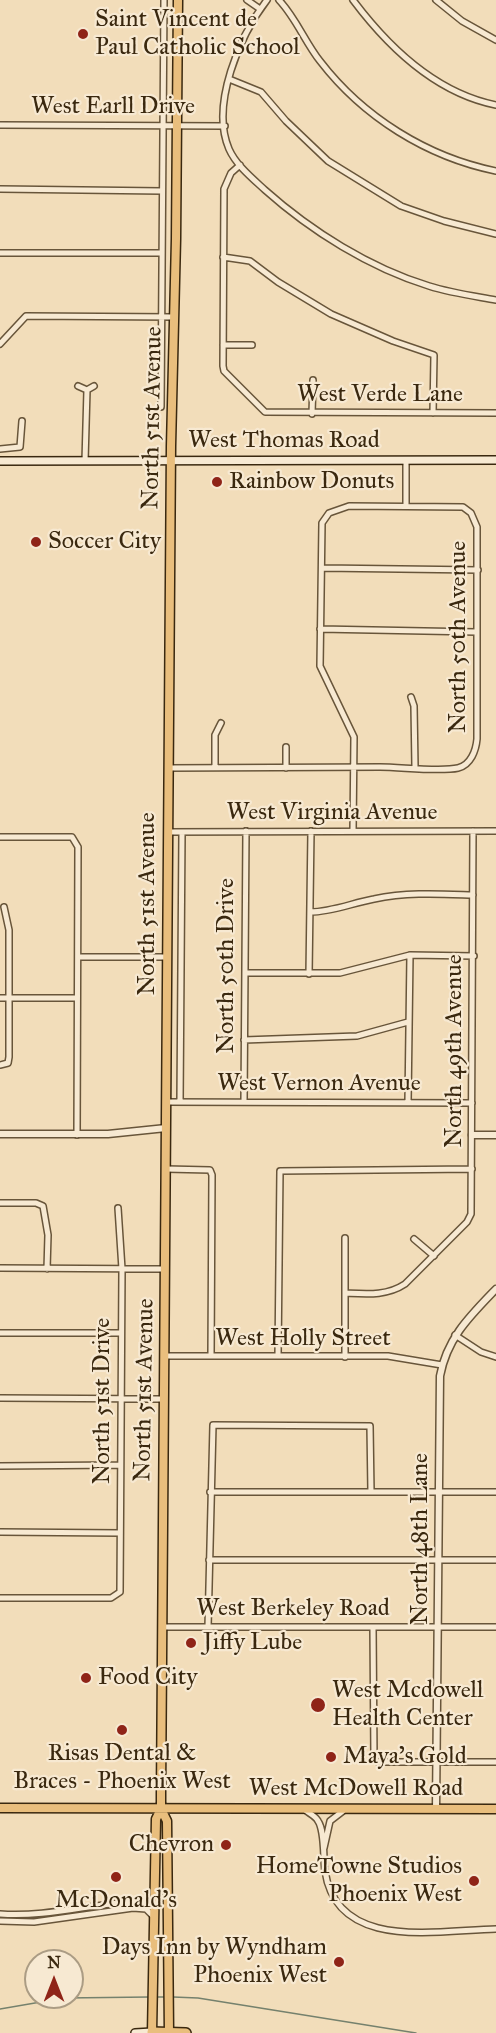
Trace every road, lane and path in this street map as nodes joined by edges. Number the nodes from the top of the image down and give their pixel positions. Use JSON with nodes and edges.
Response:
{"nodes":[{"id":1,"x":164,"y":0,"type":"edge"},
{"id":2,"x":178,"y":0,"type":"edge"},
{"id":3,"x":247,"y":0,"type":"edge"},
{"id":4,"x":267,"y":0,"type":"edge"},
{"id":5,"x":279,"y":0,"type":"edge"},
{"id":6,"x":353,"y":0,"type":"edge"},
{"id":7,"x":436,"y":0,"type":"edge"},
{"id":8,"x":260,"y":9,"type":"junction"},
{"id":9,"x":496,"y":40,"type":"edge"},
{"id":10,"x":229,"y":79,"type":"junction"},
{"id":11,"x":496,"y":105,"type":"edge"},
{"id":12,"x":0,"y":125,"type":"edge"},
{"id":13,"x":177,"y":125,"type":"junction"},
{"id":14,"x":163,"y":126,"type":"junction"},
{"id":15,"x":225,"y":126,"type":"junction"},
{"id":16,"x":240,"y":165,"type":"junction"},
{"id":17,"x":496,"y":171,"type":"edge"},
{"id":18,"x":0,"y":189,"type":"edge"},
{"id":19,"x":162,"y":191,"type":"junction"},
{"id":20,"x":496,"y":234,"type":"edge"},
{"id":21,"x":0,"y":253,"type":"edge"},
{"id":22,"x":162,"y":253,"type":"junction"},
{"id":23,"x":223,"y":256,"type":"junction"},
{"id":24,"x":496,"y":300,"type":"edge"},
{"id":25,"x":162,"y":317,"type":"junction"},
{"id":26,"x":174,"y":317,"type":"junction"},
{"id":27,"x":0,"y":344,"type":"edge"},
{"id":28,"x":223,"y":345,"type":"junction"},
{"id":29,"x":252,"y":345,"type":"dead end"},
{"id":30,"x":313,"y":380,"type":"dead end"},
{"id":31,"x":78,"y":386,"type":"dead end"},
{"id":32,"x":94,"y":386,"type":"dead end"},
{"id":33,"x":87,"y":390,"type":"junction"},
{"id":34,"x":161,"y":407,"type":"dead end"},
{"id":35,"x":433,"y":413,"type":"junction"},
{"id":36,"x":496,"y":413,"type":"edge"},
{"id":37,"x":312,"y":414,"type":"junction"},
{"id":38,"x":22,"y":421,"type":"dead end"},
{"id":39,"x":0,"y":449,"type":"edge"},
{"id":40,"x":406,"y":460,"type":"junction"},
{"id":41,"x":496,"y":460,"type":"edge"},
{"id":42,"x":0,"y":461,"type":"edge"},
{"id":43,"x":86,"y":461,"type":"junction"},
{"id":44,"x":171,"y":461,"type":"junction"},
{"id":45,"x":406,"y":506,"type":"junction"},
{"id":46,"x":322,"y":568,"type":"junction"},
{"id":47,"x":478,"y":570,"type":"junction"},
{"id":48,"x":320,"y":629,"type":"junction"},
{"id":49,"x":476,"y":632,"type":"junction"},
{"id":50,"x":411,"y":697,"type":"dead end"},
{"id":51,"x":221,"y":723,"type":"dead end"},
{"id":52,"x":286,"y":747,"type":"dead end"},
{"id":53,"x":354,"y":767,"type":"junction"},
{"id":54,"x":415,"y":767,"type":"junction"},
{"id":55,"x":169,"y":768,"type":"junction"},
{"id":56,"x":215,"y":768,"type":"junction"},
{"id":57,"x":286,"y":768,"type":"junction"},
{"id":58,"x":168,"y":831,"type":"junction"},
{"id":59,"x":182,"y":831,"type":"junction"},
{"id":60,"x":246,"y":831,"type":"junction"},
{"id":61,"x":310,"y":831,"type":"junction"},
{"id":62,"x":353,"y":831,"type":"junction"},
{"id":63,"x":473,"y":831,"type":"junction"},
{"id":64,"x":496,"y":831,"type":"edge"},
{"id":65,"x":0,"y":837,"type":"edge"},
{"id":66,"x":473,"y":895,"type":"junction"},
{"id":67,"x":4,"y":907,"type":"dead end"},
{"id":68,"x":310,"y":912,"type":"junction"},
{"id":69,"x":0,"y":930,"type":"edge"},
{"id":70,"x":9,"y":930,"type":"junction"},
{"id":71,"x":410,"y":956,"type":"junction"},
{"id":72,"x":474,"y":956,"type":"junction"},
{"id":73,"x":78,"y":957,"type":"junction"},
{"id":74,"x":168,"y":957,"type":"junction"},
{"id":75,"x":244,"y":973,"type":"junction"},
{"id":76,"x":309,"y":974,"type":"junction"},
{"id":77,"x":0,"y":998,"type":"edge"},
{"id":78,"x":9,"y":998,"type":"junction"},
{"id":79,"x":77,"y":998,"type":"junction"},
{"id":80,"x":408,"y":1022,"type":"junction"},
{"id":81,"x":244,"y":1040,"type":"junction"},
{"id":82,"x":0,"y":1065,"type":"edge"},
{"id":83,"x":166,"y":1102,"type":"junction"},
{"id":84,"x":180,"y":1102,"type":"junction"},
{"id":85,"x":244,"y":1102,"type":"junction"},
{"id":86,"x":408,"y":1102,"type":"junction"},
{"id":87,"x":472,"y":1103,"type":"junction"},
{"id":88,"x":166,"y":1128,"type":"junction"},
{"id":89,"x":0,"y":1134,"type":"edge"},
{"id":90,"x":77,"y":1134,"type":"junction"},
{"id":91,"x":472,"y":1135,"type":"junction"},
{"id":92,"x":496,"y":1135,"type":"edge"},
{"id":93,"x":166,"y":1169,"type":"junction"},
{"id":94,"x":472,"y":1169,"type":"junction"},
{"id":95,"x":0,"y":1203,"type":"edge"},
{"id":96,"x":118,"y":1208,"type":"dead end"},
{"id":97,"x":345,"y":1238,"type":"dead end"},
{"id":98,"x":414,"y":1239,"type":"dead end"},
{"id":99,"x":434,"y":1256,"type":"junction"},
{"id":100,"x":0,"y":1268,"type":"edge"},
{"id":101,"x":47,"y":1269,"type":"junction"},
{"id":102,"x":122,"y":1269,"type":"junction"},
{"id":103,"x":165,"y":1269,"type":"junction"},
{"id":104,"x":496,"y":1289,"type":"edge"},
{"id":105,"x":345,"y":1293,"type":"junction"},
{"id":106,"x":0,"y":1333,"type":"edge"},
{"id":107,"x":121,"y":1333,"type":"junction"},
{"id":108,"x":455,"y":1335,"type":"junction"},
{"id":109,"x":164,"y":1356,"type":"junction"},
{"id":110,"x":211,"y":1356,"type":"junction"},
{"id":111,"x":278,"y":1356,"type":"junction"},
{"id":112,"x":345,"y":1357,"type":"junction"},
{"id":113,"x":496,"y":1357,"type":"edge"},
{"id":114,"x":442,"y":1365,"type":"junction"},
{"id":115,"x":0,"y":1398,"type":"edge"},
{"id":116,"x":121,"y":1398,"type":"junction"},
{"id":117,"x":164,"y":1398,"type":"junction"},
{"id":118,"x":120,"y":1465,"type":"junction"},
{"id":119,"x":0,"y":1466,"type":"edge"},
{"id":120,"x":210,"y":1492,"type":"junction"},
{"id":121,"x":372,"y":1492,"type":"junction"},
{"id":122,"x":440,"y":1492,"type":"junction"},
{"id":123,"x":496,"y":1492,"type":"edge"},
{"id":124,"x":0,"y":1532,"type":"edge"},
{"id":125,"x":120,"y":1533,"type":"junction"},
{"id":126,"x":210,"y":1560,"type":"junction"},
{"id":127,"x":439,"y":1560,"type":"junction"},
{"id":128,"x":496,"y":1560,"type":"edge"},
{"id":129,"x":0,"y":1598,"type":"edge"},
{"id":130,"x":162,"y":1627,"type":"junction"},
{"id":131,"x":208,"y":1627,"type":"junction"},
{"id":132,"x":438,"y":1627,"type":"junction"},
{"id":133,"x":496,"y":1627,"type":"edge"},
{"id":134,"x":373,"y":1628,"type":"junction"},
{"id":135,"x":437,"y":1762,"type":"junction"},
{"id":136,"x":496,"y":1762,"type":"edge"},
{"id":137,"x":0,"y":1809,"type":"edge"},
{"id":138,"x":161,"y":1809,"type":"junction"},
{"id":139,"x":304,"y":1809,"type":"junction"},
{"id":140,"x":349,"y":1809,"type":"junction"},
{"id":141,"x":436,"y":1809,"type":"junction"},
{"id":142,"x":496,"y":1809,"type":"edge"},
{"id":143,"x":324,"y":1850,"type":"junction"},
{"id":144,"x":154,"y":1901,"type":"junction"},
{"id":145,"x":0,"y":1914,"type":"edge"},
{"id":146,"x":154,"y":1920,"type":"junction"},
{"id":147,"x":0,"y":1921,"type":"edge"},
{"id":148,"x":496,"y":1929,"type":"edge"},
{"id":149,"x":168,"y":1972,"type":"junction"},
{"id":150,"x":152,"y":2032,"type":"edge"},
{"id":151,"x":168,"y":2032,"type":"edge"},
{"id":152,"x":135,"y":2033,"type":"edge"},
{"id":153,"x":186,"y":2033,"type":"edge"}],
"edges":[{"from":1,"to":14,"type":"street","name":"North 51st Avenue"},
{"from":2,"to":13,"type":"main road","name":"North 51st Avenue"},
{"from":3,"to":8,"type":"street"},
{"from":4,"to":8,"type":"street"},
{"from":5,"to":17,"type":"street"},
{"from":6,"to":11,"type":"street"},
{"from":7,"to":9,"type":"street"},
{"from":8,"to":10,"type":"street"},
{"from":10,"to":15,"type":"street"},
{"from":10,"to":20,"type":"street"},
{"from":12,"to":14,"type":"street","name":"West Earll Drive"},
{"from":13,"to":14,"type":"street","name":"West Earll Drive"},
{"from":13,"to":15,"type":"street","name":"West Earll Drive"},
{"from":13,"to":26,"type":"main road","name":"North 51st Avenue"},
{"from":14,"to":19,"type":"street","name":"North 51st Avenue"},
{"from":15,"to":16,"type":"street"},
{"from":16,"to":23,"type":"street"},
{"from":16,"to":24,"type":"street"},
{"from":18,"to":19,"type":"street"},
{"from":19,"to":22,"type":"street","name":"North 51st Avenue"},
{"from":21,"to":22,"type":"street"},
{"from":22,"to":25,"type":"street","name":"North 51st Avenue"},
{"from":23,"to":28,"type":"street"},
{"from":23,"to":35,"type":"street"},
{"from":25,"to":26,"type":"street"},
{"from":25,"to":27,"type":"street"},
{"from":25,"to":34,"type":"street","name":"North 51st Avenue"},
{"from":26,"to":44,"type":"main road","name":"North 51st Avenue"},
{"from":28,"to":29,"type":"street"},
{"from":28,"to":37,"type":"street","name":"West Verde Lane"},
{"from":30,"to":37,"type":"street"},
{"from":31,"to":33,"type":"street"},
{"from":32,"to":33,"type":"street"},
{"from":33,"to":43,"type":"street"},
{"from":35,"to":36,"type":"street","name":"West Verde Lane"},
{"from":35,"to":37,"type":"street","name":"West Verde Lane"},
{"from":38,"to":39,"type":"street"},
{"from":40,"to":41,"type":"main road","name":"West Thomas Road"},
{"from":40,"to":44,"type":"main road","name":"West Thomas Road"},
{"from":40,"to":45,"type":"street"},
{"from":42,"to":43,"type":"main road","name":"West Thomas Road"},
{"from":43,"to":44,"type":"main road","name":"West Thomas Road"},
{"from":44,"to":55,"type":"main road","name":"North 51st Avenue"},
{"from":45,"to":46,"type":"street"},
{"from":45,"to":47,"type":"street","name":"North 50th Avenue"},
{"from":46,"to":47,"type":"street"},
{"from":46,"to":48,"type":"street"},
{"from":47,"to":49,"type":"street","name":"North 50th Avenue"},
{"from":48,"to":49,"type":"street"},
{"from":48,"to":53,"type":"street"},
{"from":49,"to":54,"type":"street","name":"North 50th Avenue"},
{"from":50,"to":54,"type":"street"},
{"from":51,"to":56,"type":"street"},
{"from":52,"to":57,"type":"street"},
{"from":53,"to":54,"type":"street"},
{"from":53,"to":57,"type":"street"},
{"from":53,"to":62,"type":"street"},
{"from":55,"to":56,"type":"street"},
{"from":55,"to":58,"type":"main road","name":"North 51st Avenue"},
{"from":56,"to":57,"type":"street"},
{"from":58,"to":59,"type":"street","name":"West Virginia Avenue"},
{"from":58,"to":74,"type":"main road","name":"North 51st Avenue"},
{"from":59,"to":60,"type":"street","name":"West Virginia Avenue"},
{"from":59,"to":84,"type":"street","name":"North 51st Avenue"},
{"from":60,"to":61,"type":"street","name":"West Virginia Avenue"},
{"from":60,"to":75,"type":"street","name":"North 50th Drive"},
{"from":61,"to":62,"type":"street","name":"West Virginia Avenue"},
{"from":61,"to":68,"type":"street"},
{"from":62,"to":63,"type":"street","name":"West Virginia Avenue"},
{"from":63,"to":64,"type":"street","name":"West Virginia Avenue"},
{"from":63,"to":66,"type":"street","name":"North 49th Avenue"},
{"from":65,"to":73,"type":"street"},
{"from":66,"to":68,"type":"street"},
{"from":66,"to":72,"type":"street","name":"North 49th Avenue"},
{"from":67,"to":70,"type":"street"},
{"from":68,"to":76,"type":"street"},
{"from":69,"to":70,"type":"street"},
{"from":70,"to":78,"type":"street"},
{"from":71,"to":72,"type":"street"},
{"from":71,"to":76,"type":"street"},
{"from":71,"to":80,"type":"street"},
{"from":72,"to":87,"type":"street","name":"North 49th Avenue"},
{"from":73,"to":74,"type":"street"},
{"from":73,"to":79,"type":"street"},
{"from":74,"to":83,"type":"main road","name":"North 51st Avenue"},
{"from":75,"to":76,"type":"street"},
{"from":75,"to":81,"type":"street","name":"North 50th Drive"},
{"from":77,"to":78,"type":"street"},
{"from":78,"to":79,"type":"street"},
{"from":78,"to":82,"type":"street"},
{"from":79,"to":90,"type":"street"},
{"from":80,"to":81,"type":"street"},
{"from":80,"to":86,"type":"street"},
{"from":81,"to":85,"type":"street","name":"North 50th Drive"},
{"from":83,"to":84,"type":"street","name":"West Vernon Avenue"},
{"from":83,"to":88,"type":"main road","name":"North 51st Avenue"},
{"from":84,"to":85,"type":"street","name":"West Vernon Avenue"},
{"from":85,"to":86,"type":"street","name":"West Vernon Avenue"},
{"from":86,"to":87,"type":"street","name":"West Vernon Avenue"},
{"from":87,"to":91,"type":"street","name":"North 49th Avenue"},
{"from":88,"to":90,"type":"street"},
{"from":88,"to":93,"type":"main road","name":"North 51st Avenue"},
{"from":89,"to":90,"type":"street"},
{"from":91,"to":92,"type":"street"},
{"from":91,"to":94,"type":"street","name":"North 49th Avenue"},
{"from":93,"to":103,"type":"main road","name":"North 51st Avenue"},
{"from":93,"to":110,"type":"street"},
{"from":94,"to":99,"type":"street","name":"North 49th Avenue"},
{"from":94,"to":111,"type":"street"},
{"from":95,"to":101,"type":"street"},
{"from":96,"to":102,"type":"street","name":"North 51st Drive"},
{"from":97,"to":105,"type":"street"},
{"from":98,"to":99,"type":"street"},
{"from":99,"to":105,"type":"street","name":"North 49th Avenue"},
{"from":100,"to":101,"type":"street"},
{"from":101,"to":102,"type":"street"},
{"from":102,"to":103,"type":"street"},
{"from":102,"to":107,"type":"street","name":"North 51st Drive"},
{"from":103,"to":109,"type":"main road","name":"North 51st Avenue"},
{"from":104,"to":108,"type":"street","name":"North 48th Lane"},
{"from":105,"to":112,"type":"street"},
{"from":106,"to":107,"type":"street"},
{"from":107,"to":116,"type":"street","name":"North 51st Drive"},
{"from":108,"to":113,"type":"street"},
{"from":108,"to":114,"type":"street","name":"North 48th Lane"},
{"from":109,"to":110,"type":"street","name":"West Holly Street"},
{"from":109,"to":117,"type":"main road","name":"North 51st Avenue"},
{"from":110,"to":111,"type":"street","name":"West Holly Street"},
{"from":111,"to":112,"type":"street","name":"West Holly Street"},
{"from":112,"to":114,"type":"street","name":"West Holly Street"},
{"from":114,"to":122,"type":"street","name":"North 48th Lane"},
{"from":115,"to":116,"type":"street"},
{"from":116,"to":117,"type":"street"},
{"from":116,"to":118,"type":"street","name":"North 51st Drive"},
{"from":117,"to":130,"type":"main road","name":"North 51st Avenue"},
{"from":118,"to":119,"type":"street"},
{"from":118,"to":125,"type":"street","name":"North 51st Drive"},
{"from":120,"to":121,"type":"street"},
{"from":120,"to":121,"type":"street"},
{"from":120,"to":126,"type":"street"},
{"from":121,"to":122,"type":"street"},
{"from":122,"to":123,"type":"street"},
{"from":122,"to":127,"type":"street","name":"North 48th Lane"},
{"from":124,"to":125,"type":"street"},
{"from":125,"to":129,"type":"street","name":"North 51st Drive"},
{"from":126,"to":127,"type":"street"},
{"from":126,"to":131,"type":"street"},
{"from":127,"to":128,"type":"street"},
{"from":127,"to":132,"type":"street","name":"North 48th Lane"},
{"from":130,"to":131,"type":"street","name":"West Berkeley Road"},
{"from":130,"to":138,"type":"main road","name":"North 51st Avenue"},
{"from":131,"to":134,"type":"street","name":"West Berkeley Road"},
{"from":132,"to":133,"type":"street","name":"West Berkeley Road"},
{"from":132,"to":134,"type":"street","name":"West Berkeley Road"},
{"from":132,"to":135,"type":"street","name":"North 48th Lane"},
{"from":134,"to":135,"type":"street"},
{"from":135,"to":136,"type":"street"},
{"from":135,"to":141,"type":"street","name":"North 48th Lane"},
{"from":137,"to":138,"type":"main road","name":"West McDowell Road"},
{"from":138,"to":139,"type":"main road","name":"West McDowell Road"},
{"from":138,"to":144,"type":"main road","name":"North 51st Avenue"},
{"from":138,"to":149,"type":"main road","name":"North 51st Avenue"},
{"from":139,"to":140,"type":"main road","name":"West McDowell Road"},
{"from":139,"to":143,"type":"street"},
{"from":140,"to":141,"type":"main road","name":"West McDowell Road"},
{"from":140,"to":143,"type":"street"},
{"from":141,"to":142,"type":"main road","name":"West McDowell Road"},
{"from":143,"to":148,"type":"street"},
{"from":144,"to":145,"type":"street"},
{"from":144,"to":146,"type":"main road","name":"North 51st Avenue"},
{"from":144,"to":149,"type":"main road"},
{"from":146,"to":147,"type":"street"},
{"from":146,"to":150,"type":"main road","name":"North 51st Avenue"},
{"from":149,"to":151,"type":"main road","name":"North 51st Avenue"},
{"from":150,"to":151,"type":"highway"},
{"from":150,"to":152,"type":"main road"},
{"from":151,"to":153,"type":"highway"}]}
